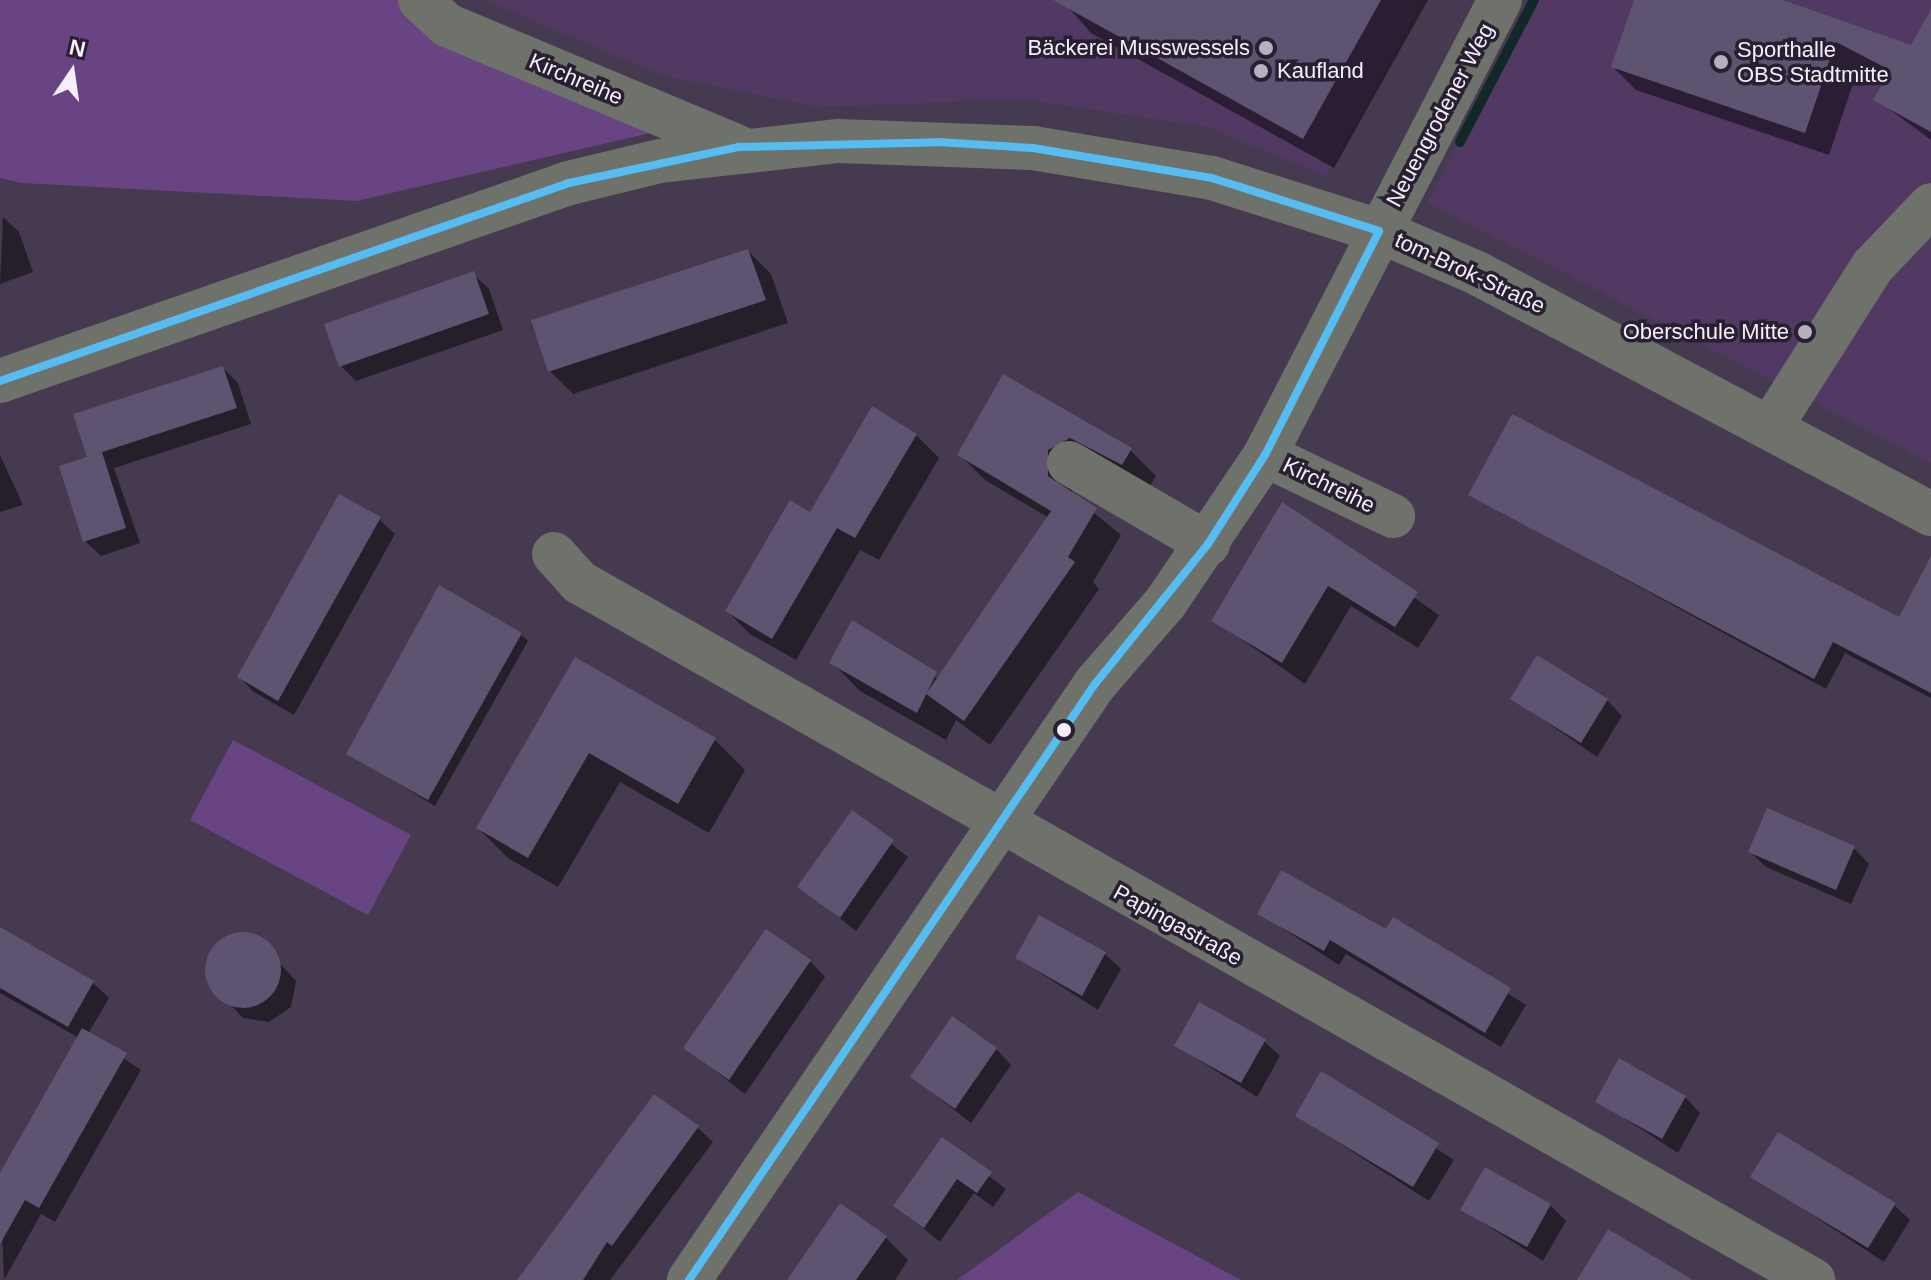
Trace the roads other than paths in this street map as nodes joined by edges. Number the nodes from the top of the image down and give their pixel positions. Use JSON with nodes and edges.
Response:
{"nodes":[{"id":1,"x":420,"y":0,"type":"edge"},
{"id":2,"x":1500,"y":0,"type":"edge"},
{"id":3,"x":739,"y":147,"type":"junction"},
{"id":4,"x":1931,"y":205,"type":"edge"},
{"id":5,"x":1379,"y":231,"type":"junction"},
{"id":6,"x":0,"y":381,"type":"edge"},
{"id":7,"x":1770,"y":428,"type":"junction"},
{"id":8,"x":1265,"y":455,"type":"junction"},
{"id":9,"x":1069,"y":463,"type":"dead end"},
{"id":10,"x":1931,"y":514,"type":"edge"},
{"id":11,"x":1393,"y":516,"type":"dead end"},
{"id":12,"x":1208,"y":544,"type":"junction"},
{"id":13,"x":554,"y":554,"type":"dead end"},
{"id":14,"x":1001,"y":824,"type":"junction"},
{"id":15,"x":689,"y":1280,"type":"edge"},
{"id":16,"x":1813,"y":1280,"type":"edge"}],
"edges":[{"from":1,"to":3,"type":"street","name":"Kirchreihe"},
{"from":2,"to":5,"type":"street","name":"Neuengrodener Weg"},
{"from":3,"to":5,"type":"street","name":"tom-Brok-Straße"},
{"from":3,"to":6,"type":"street","name":"tom-Brok-Straße"},
{"from":4,"to":7,"type":"street"},
{"from":5,"to":7,"type":"street","name":"tom-Brok-Straße"},
{"from":5,"to":8,"type":"street","name":"Neuengrodener Weg"},
{"from":7,"to":10,"type":"street","name":"tom-Brok-Straße"},
{"from":8,"to":11,"type":"street","name":"Kirchreihe"},
{"from":8,"to":12,"type":"street","name":"Neuengrodener Weg"},
{"from":9,"to":12,"type":"street"},
{"from":12,"to":14,"type":"street","name":"Neuengrodener Weg"},
{"from":13,"to":14,"type":"street","name":"Papingastraße"},
{"from":14,"to":15,"type":"street","name":"Neuengrodener Weg"},
{"from":14,"to":16,"type":"street","name":"Papingastraße"}]}
